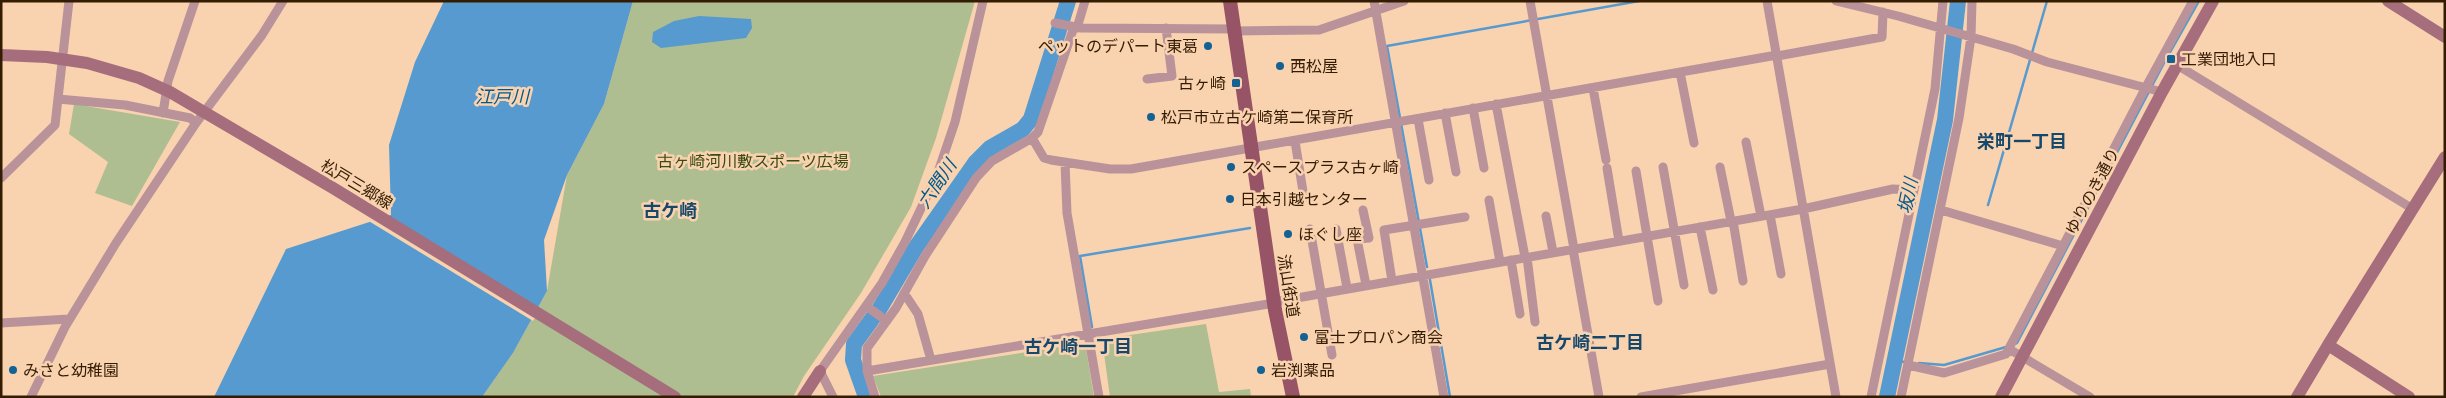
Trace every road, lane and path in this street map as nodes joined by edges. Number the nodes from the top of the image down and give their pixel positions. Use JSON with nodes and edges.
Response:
{"nodes":[{"id":1,"x":68,"y":1,"type":"edge"},
{"id":2,"x":195,"y":1,"type":"edge"},
{"id":3,"x":283,"y":1,"type":"edge"},
{"id":4,"x":983,"y":1,"type":"edge"},
{"id":5,"x":1085,"y":1,"type":"edge"},
{"id":6,"x":1230,"y":1,"type":"edge"},
{"id":7,"x":1404,"y":1,"type":"edge"},
{"id":8,"x":1530,"y":1,"type":"edge"},
{"id":9,"x":1768,"y":1,"type":"edge"},
{"id":10,"x":1836,"y":1,"type":"edge"},
{"id":11,"x":1943,"y":1,"type":"edge"},
{"id":12,"x":1972,"y":1,"type":"edge"},
{"id":13,"x":2193,"y":1,"type":"edge"},
{"id":14,"x":2213,"y":1,"type":"edge"},
{"id":15,"x":2388,"y":1,"type":"edge"},
{"id":16,"x":1375,"y":6,"type":"edge"},
{"id":17,"x":1883,"y":12,"type":"junction"},
{"id":18,"x":1055,"y":23,"type":"dead end"},
{"id":19,"x":1076,"y":27,"type":"junction"},
{"id":20,"x":1166,"y":28,"type":"junction"},
{"id":21,"x":1944,"y":29,"type":"junction"},
{"id":22,"x":1234,"y":30,"type":"junction"},
{"id":23,"x":1969,"y":36,"type":"junction"},
{"id":24,"x":2445,"y":37,"type":"edge"},
{"id":25,"x":1,"y":55,"type":"edge"},
{"id":26,"x":1777,"y":55,"type":"junction"},
{"id":27,"x":2177,"y":65,"type":"junction"},
{"id":28,"x":1680,"y":72,"type":"junction"},
{"id":29,"x":1147,"y":79,"type":"dead end"},
{"id":30,"x":2146,"y":87,"type":"junction"},
{"id":31,"x":1594,"y":88,"type":"junction"},
{"id":32,"x":2162,"y":92,"type":"junction"},
{"id":33,"x":1547,"y":96,"type":"junction"},
{"id":34,"x":58,"y":99,"type":"junction"},
{"id":35,"x":1496,"y":104,"type":"junction"},
{"id":36,"x":1473,"y":108,"type":"junction"},
{"id":37,"x":163,"y":113,"type":"junction"},
{"id":38,"x":1445,"y":113,"type":"junction"},
{"id":39,"x":1418,"y":119,"type":"junction"},
{"id":40,"x":196,"y":123,"type":"junction"},
{"id":41,"x":1395,"y":123,"type":"junction"},
{"id":42,"x":1032,"y":138,"type":"junction"},
{"id":43,"x":1294,"y":141,"type":"junction"},
{"id":44,"x":1746,"y":142,"type":"dead end"},
{"id":45,"x":1694,"y":143,"type":"dead end"},
{"id":46,"x":1251,"y":148,"type":"junction"},
{"id":47,"x":2445,"y":157,"type":"edge"},
{"id":48,"x":1065,"y":162,"type":"junction"},
{"id":49,"x":1663,"y":167,"type":"dead end"},
{"id":50,"x":1484,"y":168,"type":"dead end"},
{"id":51,"x":1720,"y":168,"type":"dead end"},
{"id":52,"x":1636,"y":171,"type":"dead end"},
{"id":53,"x":1456,"y":172,"type":"dead end"},
{"id":54,"x":1,"y":178,"type":"edge"},
{"id":55,"x":1429,"y":180,"type":"dead end"},
{"id":56,"x":1914,"y":190,"type":"junction"},
{"id":57,"x":1304,"y":198,"type":"dead end"},
{"id":58,"x":1489,"y":200,"type":"dead end"},
{"id":59,"x":1803,"y":209,"type":"junction"},
{"id":60,"x":2413,"y":209,"type":"junction"},
{"id":61,"x":1363,"y":210,"type":"dead end"},
{"id":62,"x":1941,"y":210,"type":"junction"},
{"id":63,"x":1765,"y":215,"type":"junction"},
{"id":64,"x":1546,"y":216,"type":"dead end"},
{"id":65,"x":1465,"y":217,"type":"dead end"},
{"id":66,"x":1732,"y":221,"type":"junction"},
{"id":67,"x":1414,"y":225,"type":"junction"},
{"id":68,"x":1700,"y":226,"type":"junction"},
{"id":69,"x":1336,"y":229,"type":"dead end"},
{"id":70,"x":1310,"y":230,"type":"dead end"},
{"id":71,"x":1674,"y":231,"type":"junction"},
{"id":72,"x":1647,"y":236,"type":"junction"},
{"id":73,"x":1619,"y":241,"type":"junction"},
{"id":74,"x":2063,"y":246,"type":"junction"},
{"id":75,"x":1573,"y":249,"type":"junction"},
{"id":76,"x":1553,"y":252,"type":"junction"},
{"id":77,"x":1526,"y":257,"type":"junction"},
{"id":78,"x":1511,"y":260,"type":"junction"},
{"id":79,"x":1500,"y":262,"type":"junction"},
{"id":80,"x":1781,"y":274,"type":"dead end"},
{"id":81,"x":1422,"y":276,"type":"junction"},
{"id":82,"x":1392,"y":281,"type":"junction"},
{"id":83,"x":1743,"y":281,"type":"dead end"},
{"id":84,"x":1366,"y":285,"type":"junction"},
{"id":85,"x":1684,"y":285,"type":"dead end"},
{"id":86,"x":1347,"y":288,"type":"junction"},
{"id":87,"x":1713,"y":290,"type":"dead end"},
{"id":88,"x":904,"y":293,"type":"junction"},
{"id":89,"x":1321,"y":293,"type":"junction"},
{"id":90,"x":1658,"y":301,"type":"dead end"},
{"id":91,"x":1274,"y":303,"type":"junction"},
{"id":92,"x":866,"y":306,"type":"junction"},
{"id":93,"x":1520,"y":314,"type":"dead end"},
{"id":94,"x":69,"y":319,"type":"junction"},
{"id":95,"x":887,"y":321,"type":"junction"},
{"id":96,"x":1535,"y":322,"type":"dead end"},
{"id":97,"x":1,"y":323,"type":"edge"},
{"id":98,"x":1088,"y":332,"type":"junction"},
{"id":99,"x":2328,"y":345,"type":"junction"},
{"id":100,"x":2009,"y":349,"type":"junction"},
{"id":101,"x":1332,"y":355,"type":"dead end"},
{"id":102,"x":2023,"y":356,"type":"junction"},
{"id":103,"x":930,"y":360,"type":"junction"},
{"id":104,"x":1830,"y":364,"type":"junction"},
{"id":105,"x":1908,"y":365,"type":"junction"},
{"id":106,"x":867,"y":370,"type":"junction"},
{"id":107,"x":820,"y":371,"type":"junction"},
{"id":108,"x":31,"y":397,"type":"edge"},
{"id":109,"x":675,"y":397,"type":"edge"},
{"id":110,"x":803,"y":397,"type":"edge"},
{"id":111,"x":833,"y":397,"type":"edge"},
{"id":112,"x":875,"y":397,"type":"edge"},
{"id":113,"x":1099,"y":397,"type":"edge"},
{"id":114,"x":1294,"y":397,"type":"edge"},
{"id":115,"x":1444,"y":397,"type":"edge"},
{"id":116,"x":1599,"y":397,"type":"edge"},
{"id":117,"x":1641,"y":397,"type":"edge"},
{"id":118,"x":1836,"y":397,"type":"edge"},
{"id":119,"x":1871,"y":397,"type":"edge"},
{"id":120,"x":1901,"y":397,"type":"edge"},
{"id":121,"x":2001,"y":397,"type":"edge"},
{"id":122,"x":2090,"y":397,"type":"edge"},
{"id":123,"x":2297,"y":397,"type":"edge"},
{"id":124,"x":2410,"y":397,"type":"edge"}],
"edges":[{"from":1,"to":34,"type":"street"},
{"from":2,"to":37,"type":"street"},
{"from":3,"to":40,"type":"street"},
{"from":4,"to":92,"type":"street"},
{"from":5,"to":19,"type":"street"},
{"from":6,"to":22,"type":"main road","name":"流山街道"},
{"from":7,"to":16,"type":"street"},
{"from":8,"to":33,"type":"street"},
{"from":9,"to":26,"type":"street"},
{"from":10,"to":17,"type":"street"},
{"from":11,"to":21,"type":"street"},
{"from":12,"to":23,"type":"street"},
{"from":13,"to":30,"type":"street"},
{"from":14,"to":27,"type":"street","name":"ゆりのき通り"},
{"from":15,"to":24,"type":"street"},
{"from":16,"to":22,"type":"street"},
{"from":16,"to":41,"type":"street"},
{"from":17,"to":21,"type":"street"},
{"from":17,"to":26,"type":"street"},
{"from":18,"to":19,"type":"street"},
{"from":19,"to":20,"type":"street"},
{"from":19,"to":42,"type":"street"},
{"from":20,"to":22,"type":"street"},
{"from":20,"to":29,"type":"street"},
{"from":21,"to":23,"type":"street"},
{"from":21,"to":56,"type":"street"},
{"from":22,"to":46,"type":"main road","name":"流山街道"},
{"from":23,"to":30,"type":"street"},
{"from":23,"to":62,"type":"street"},
{"from":25,"to":109,"type":"street","name":"松戸三郷線","bridge":true},
{"from":26,"to":28,"type":"street"},
{"from":26,"to":59,"type":"street"},
{"from":27,"to":32,"type":"street","name":"ゆりのき通り"},
{"from":27,"to":60,"type":"street"},
{"from":28,"to":31,"type":"street"},
{"from":28,"to":45,"type":"street"},
{"from":30,"to":32,"type":"street"},
{"from":30,"to":74,"type":"street"},
{"from":31,"to":33,"type":"street"},
{"from":31,"to":73,"type":"street"},
{"from":32,"to":102,"type":"street","name":"ゆりのき通り"},
{"from":33,"to":35,"type":"street"},
{"from":33,"to":75,"type":"street"},
{"from":34,"to":37,"type":"street"},
{"from":34,"to":54,"type":"street"},
{"from":35,"to":36,"type":"street"},
{"from":35,"to":77,"type":"street"},
{"from":36,"to":38,"type":"street"},
{"from":36,"to":50,"type":"street"},
{"from":37,"to":40,"type":"street"},
{"from":38,"to":39,"type":"street"},
{"from":38,"to":53,"type":"street"},
{"from":39,"to":41,"type":"street"},
{"from":39,"to":55,"type":"street"},
{"from":40,"to":94,"type":"street"},
{"from":41,"to":43,"type":"street"},
{"from":41,"to":67,"type":"street"},
{"from":42,"to":48,"type":"street"},
{"from":42,"to":88,"type":"street"},
{"from":43,"to":46,"type":"street"},
{"from":43,"to":57,"type":"street"},
{"from":44,"to":63,"type":"street"},
{"from":46,"to":48,"type":"street"},
{"from":46,"to":91,"type":"main road","name":"流山街道"},
{"from":47,"to":60,"type":"street"},
{"from":48,"to":98,"type":"street"},
{"from":49,"to":71,"type":"street"},
{"from":51,"to":66,"type":"street"},
{"from":52,"to":72,"type":"street"},
{"from":56,"to":59,"type":"street"},
{"from":56,"to":119,"type":"street"},
{"from":58,"to":79,"type":"street"},
{"from":59,"to":63,"type":"street"},
{"from":59,"to":104,"type":"street"},
{"from":60,"to":99,"type":"street"},
{"from":61,"to":84,"type":"street"},
{"from":62,"to":74,"type":"street"},
{"from":62,"to":105,"type":"street"},
{"from":63,"to":66,"type":"street"},
{"from":63,"to":80,"type":"street"},
{"from":64,"to":76,"type":"street"},
{"from":65,"to":67,"type":"street"},
{"from":66,"to":68,"type":"street"},
{"from":66,"to":83,"type":"street"},
{"from":67,"to":81,"type":"street"},
{"from":67,"to":82,"type":"street"},
{"from":68,"to":71,"type":"street"},
{"from":68,"to":87,"type":"street"},
{"from":69,"to":86,"type":"street"},
{"from":70,"to":89,"type":"street"},
{"from":71,"to":72,"type":"street"},
{"from":71,"to":85,"type":"street"},
{"from":72,"to":73,"type":"street"},
{"from":72,"to":90,"type":"street"},
{"from":73,"to":75,"type":"street"},
{"from":74,"to":100,"type":"street"},
{"from":75,"to":76,"type":"street"},
{"from":75,"to":116,"type":"street"},
{"from":76,"to":77,"type":"street"},
{"from":77,"to":78,"type":"street"},
{"from":77,"to":96,"type":"street"},
{"from":78,"to":79,"type":"street"},
{"from":78,"to":93,"type":"street"},
{"from":79,"to":81,"type":"street"},
{"from":81,"to":82,"type":"street"},
{"from":81,"to":115,"type":"street"},
{"from":82,"to":84,"type":"street"},
{"from":84,"to":86,"type":"street"},
{"from":86,"to":89,"type":"street"},
{"from":88,"to":95,"type":"street"},
{"from":88,"to":103,"type":"street"},
{"from":89,"to":91,"type":"street"},
{"from":89,"to":101,"type":"street"},
{"from":91,"to":98,"type":"street"},
{"from":91,"to":114,"type":"main road","name":"流山街道"},
{"from":92,"to":95,"type":"street"},
{"from":92,"to":107,"type":"street"},
{"from":94,"to":97,"type":"street"},
{"from":94,"to":108,"type":"street"},
{"from":95,"to":106,"type":"street"},
{"from":98,"to":103,"type":"street"},
{"from":98,"to":113,"type":"street"},
{"from":99,"to":123,"type":"street"},
{"from":99,"to":124,"type":"street"},
{"from":100,"to":102,"type":"street"},
{"from":100,"to":105,"type":"street"},
{"from":102,"to":121,"type":"street","name":"ゆりのき通り"},
{"from":102,"to":122,"type":"street"},
{"from":103,"to":106,"type":"street"},
{"from":104,"to":117,"type":"street"},
{"from":104,"to":118,"type":"street"},
{"from":105,"to":120,"type":"street"},
{"from":106,"to":112,"type":"street"},
{"from":107,"to":110,"type":"street"},
{"from":107,"to":111,"type":"street"}]}
